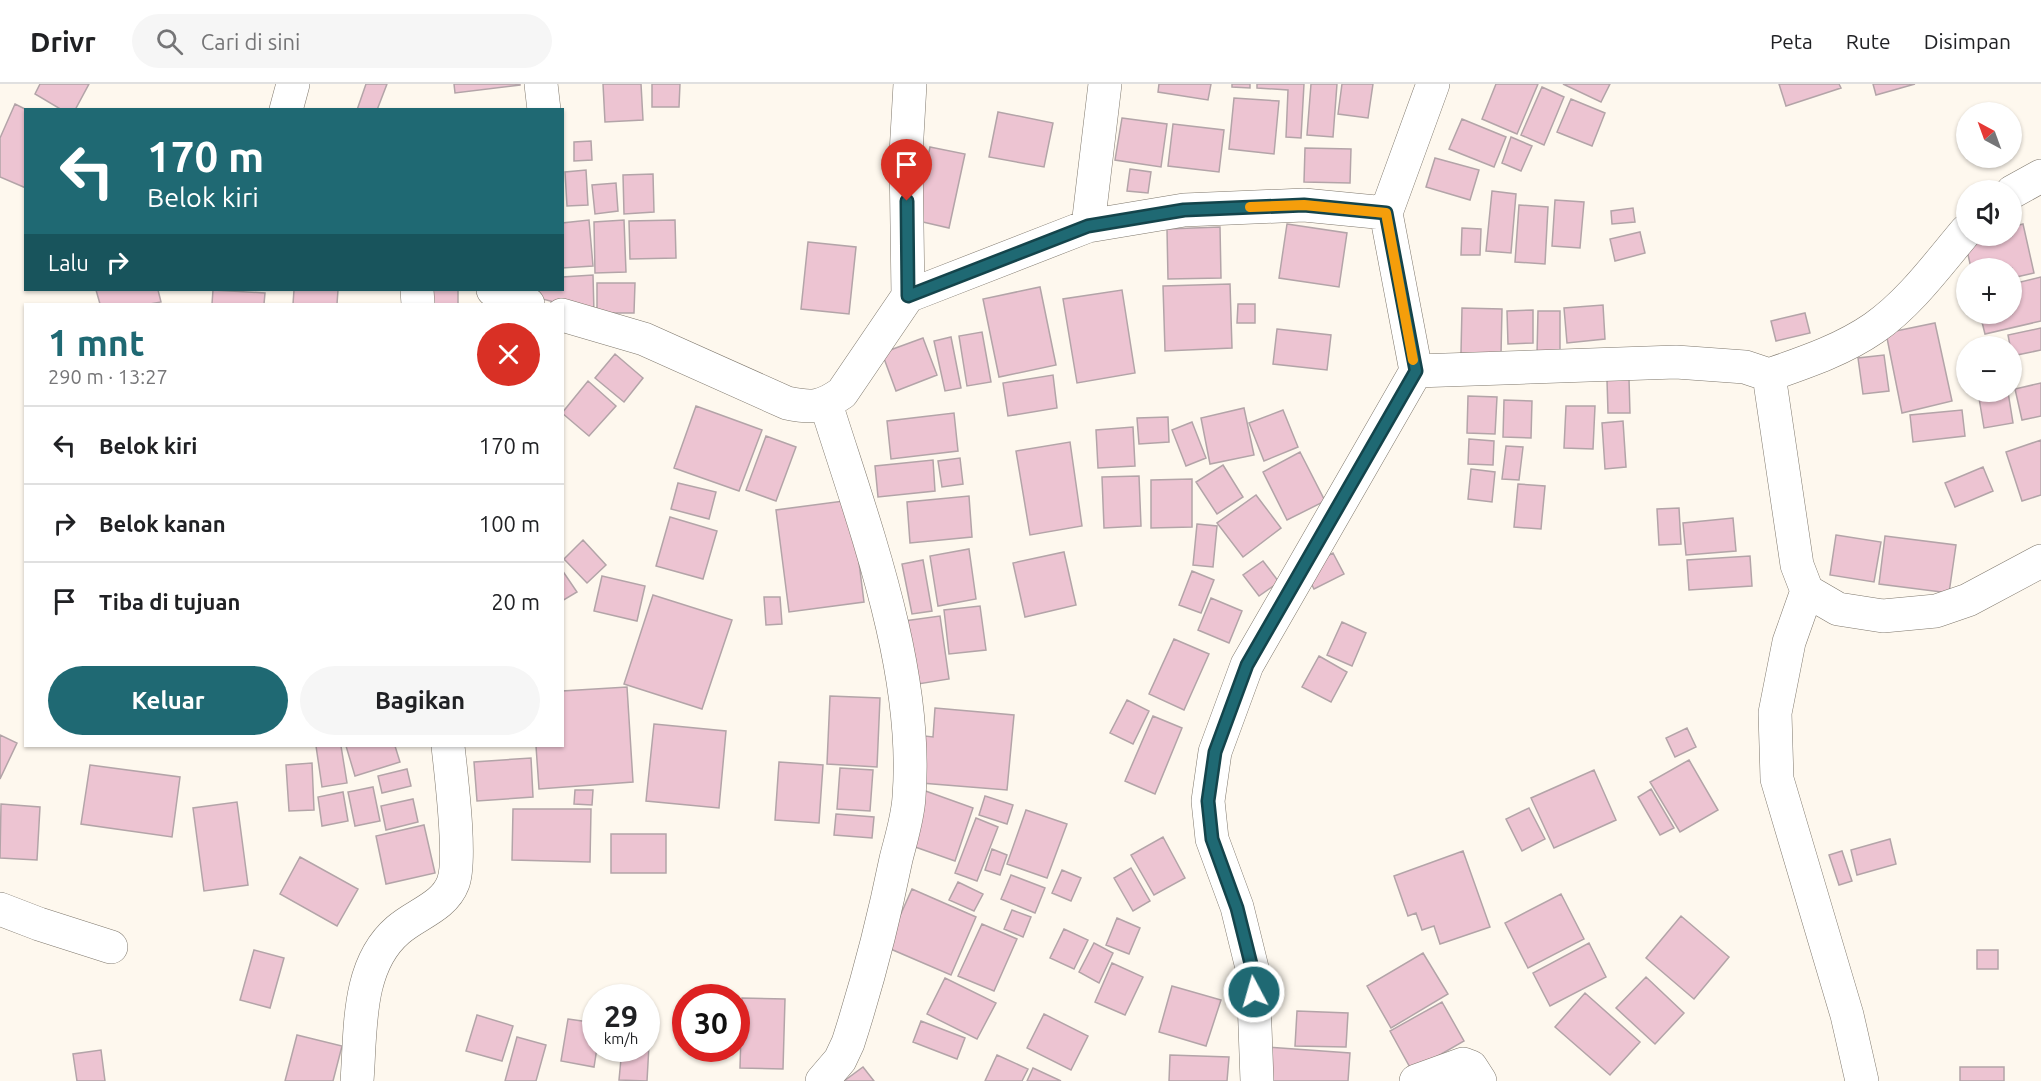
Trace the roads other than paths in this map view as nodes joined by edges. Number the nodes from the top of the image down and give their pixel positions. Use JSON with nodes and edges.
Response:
{"nodes":[{"id":1,"x":293,"y":84,"type":"edge"},
{"id":2,"x":541,"y":84,"type":"edge"},
{"id":3,"x":910,"y":84,"type":"edge"},
{"id":4,"x":1105,"y":84,"type":"edge"},
{"id":5,"x":1433,"y":84,"type":"edge"},
{"id":6,"x":287,"y":108,"type":"edge"},
{"id":7,"x":544,"y":108,"type":"edge"},
{"id":8,"x":2041,"y":176,"type":"edge"},
{"id":9,"x":2022,"y":186,"type":"edge"},
{"id":10,"x":1386,"y":213,"type":"junction"},
{"id":11,"x":1088,"y":226,"type":"junction"},
{"id":12,"x":1956,"y":243,"type":"edge"},
{"id":13,"x":496,"y":291,"type":"edge"},
{"id":14,"x":908,"y":296,"type":"junction"},
{"id":15,"x":526,"y":303,"type":"edge"},
{"id":16,"x":564,"y":316,"type":"edge"},
{"id":17,"x":1416,"y":371,"type":"junction"},
{"id":18,"x":1769,"y":375,"type":"junction"},
{"id":19,"x":826,"y":404,"type":"junction"},
{"id":20,"x":2041,"y":561,"type":"edge"},
{"id":21,"x":1807,"y":591,"type":"junction"},
{"id":22,"x":448,"y":747,"type":"edge"},
{"id":23,"x":0,"y":909,"type":"edge"},
{"id":24,"x":111,"y":947,"type":"dead end"},
{"id":25,"x":357,"y":1081,"type":"edge"},
{"id":26,"x":822,"y":1081,"type":"edge"},
{"id":27,"x":1257,"y":1081,"type":"edge"},
{"id":28,"x":1416,"y":1081,"type":"edge"},
{"id":29,"x":1480,"y":1081,"type":"edge"},
{"id":30,"x":1862,"y":1081,"type":"edge"}],
"edges":[{"from":1,"to":6,"type":"street"},
{"from":2,"to":7,"type":"street"},
{"from":3,"to":14,"type":"street"},
{"from":4,"to":11,"type":"street"},
{"from":5,"to":10,"type":"street"},
{"from":8,"to":9,"type":"street"},
{"from":10,"to":11,"type":"street"},
{"from":10,"to":17,"type":"street"},
{"from":11,"to":14,"type":"street"},
{"from":12,"to":18,"type":"street"},
{"from":13,"to":15,"type":"street"},
{"from":14,"to":19,"type":"street"},
{"from":16,"to":19,"type":"street"},
{"from":17,"to":18,"type":"street"},
{"from":17,"to":27,"type":"street"},
{"from":18,"to":21,"type":"street"},
{"from":19,"to":26,"type":"street"},
{"from":20,"to":21,"type":"street"},
{"from":21,"to":30,"type":"street"},
{"from":22,"to":25,"type":"street"},
{"from":23,"to":24,"type":"street"},
{"from":28,"to":29,"type":"street"}]}
